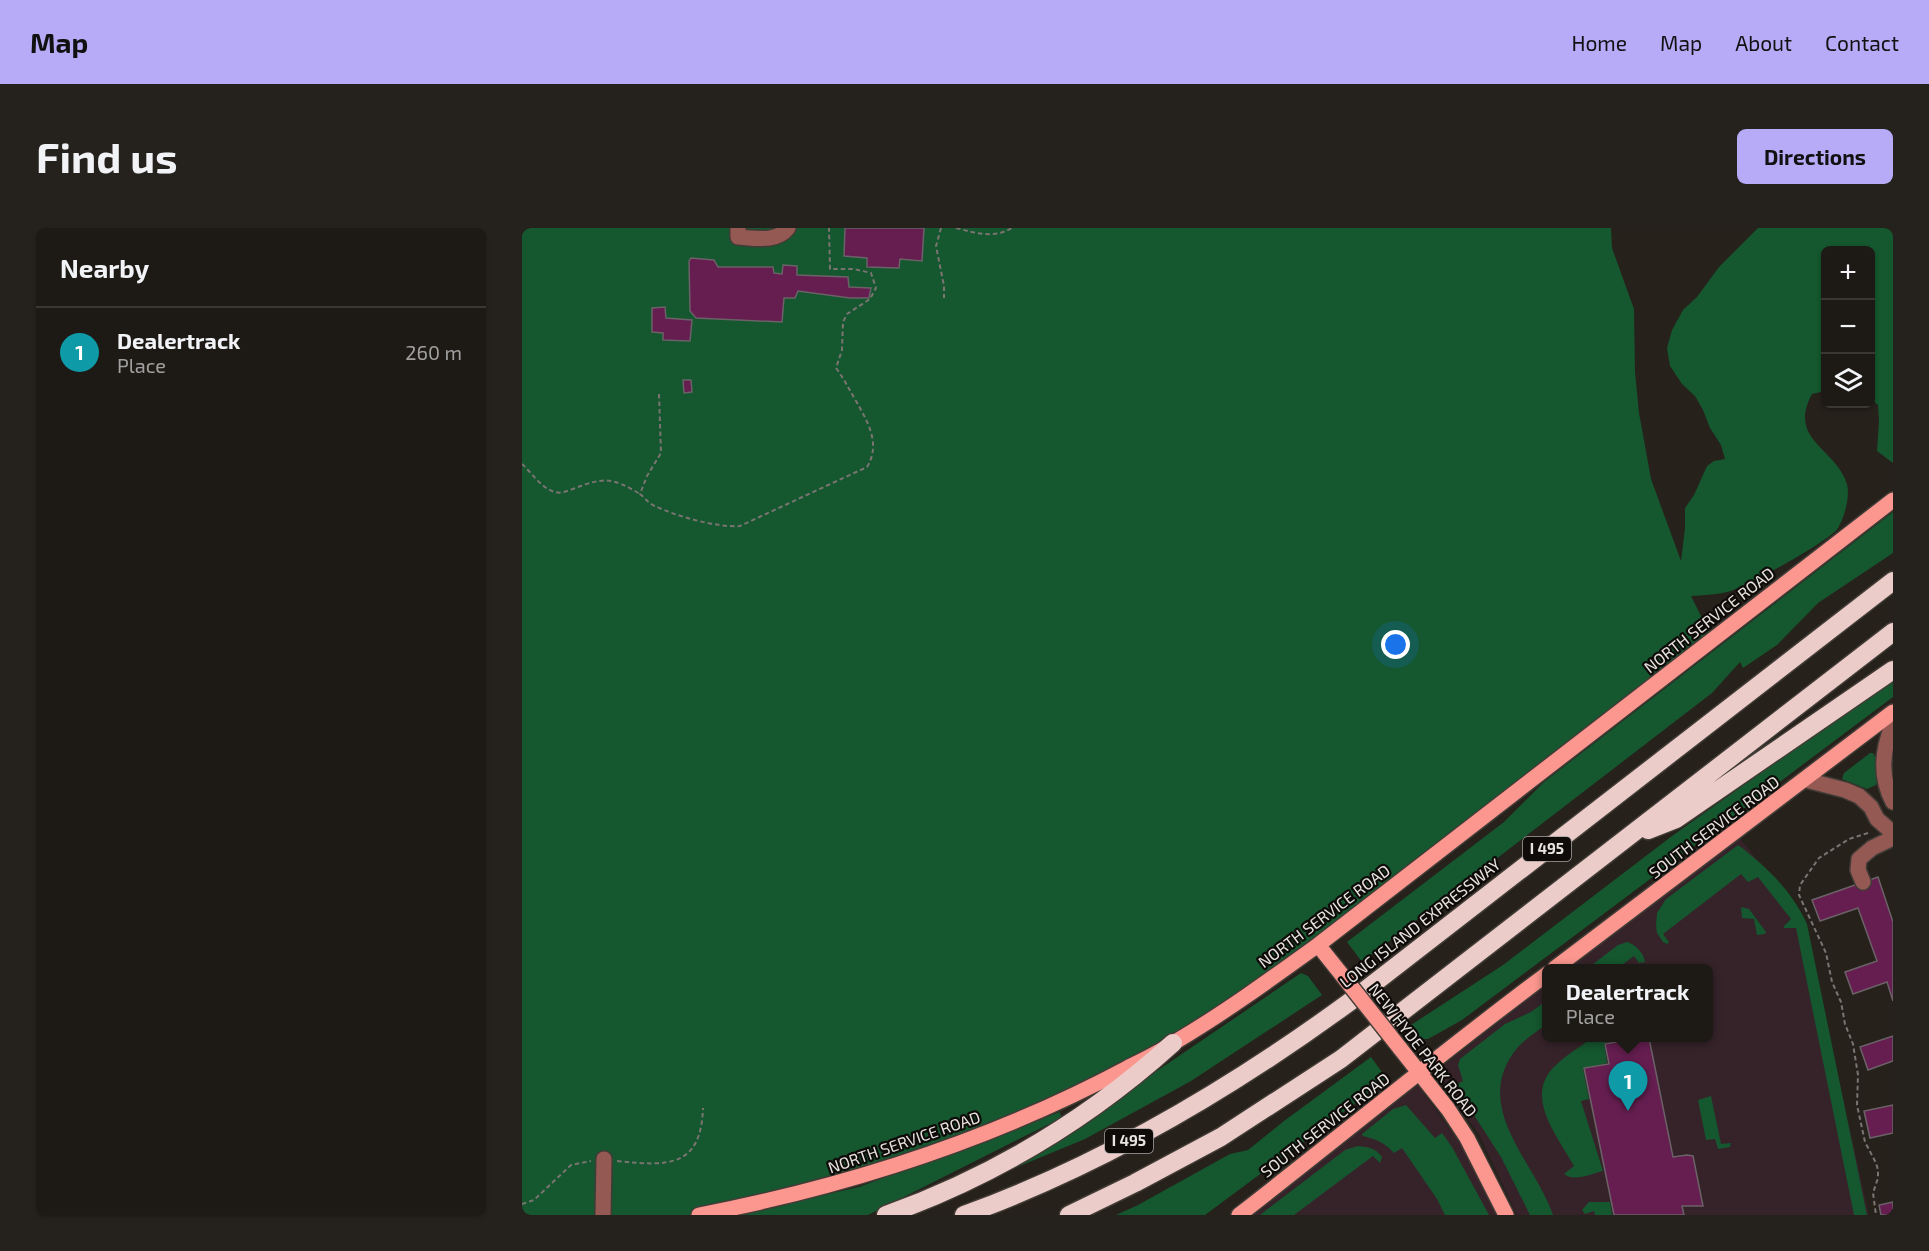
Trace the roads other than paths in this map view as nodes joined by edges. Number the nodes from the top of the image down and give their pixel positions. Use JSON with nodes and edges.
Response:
{"nodes":[{"id":1,"x":738,"y":228,"type":"edge"},
{"id":2,"x":788,"y":228,"type":"edge"},
{"id":3,"x":1893,"y":500,"type":"edge"},
{"id":4,"x":1893,"y":581,"type":"edge"},
{"id":5,"x":1893,"y":632,"type":"edge"},
{"id":6,"x":1893,"y":670,"type":"edge"},
{"id":7,"x":1893,"y":712,"type":"edge"},
{"id":8,"x":1893,"y":724,"type":"edge"},
{"id":9,"x":1806,"y":780,"type":"junction"},
{"id":10,"x":1891,"y":797,"type":"edge"},
{"id":11,"x":1866,"y":801,"type":"junction"},
{"id":12,"x":1890,"y":832,"type":"edge"},
{"id":13,"x":1630,"y":837,"type":"junction"},
{"id":14,"x":1863,"y":882,"type":"dead end"},
{"id":15,"x":1318,"y":945,"type":"junction"},
{"id":16,"x":1562,"y":964,"type":"edge"},
{"id":17,"x":1542,"y":978,"type":"edge"},
{"id":18,"x":1173,"y":1044,"type":"junction"},
{"id":19,"x":1418,"y":1072,"type":"junction"},
{"id":20,"x":604,"y":1159,"type":"road end"},
{"id":21,"x":603,"y":1215,"type":"edge"},
{"id":22,"x":699,"y":1215,"type":"edge"},
{"id":23,"x":886,"y":1215,"type":"edge"},
{"id":24,"x":964,"y":1215,"type":"edge"},
{"id":25,"x":1069,"y":1215,"type":"edge"},
{"id":26,"x":1239,"y":1215,"type":"edge"},
{"id":27,"x":1506,"y":1215,"type":"edge"}],
"edges":[{"from":1,"to":2,"type":"street"},
{"from":3,"to":15,"type":"main road","name":"NORTH SERVICE ROAD"},
{"from":4,"to":24,"type":"highway","name":"LONG ISLAND EXPRESSWAY","number":"I 495"},
{"from":5,"to":13,"type":"highway","number":"I 495"},
{"from":6,"to":13,"type":"highway"},
{"from":7,"to":9,"type":"main road","name":"SOUTH SERVICE ROAD"},
{"from":8,"to":10,"type":"street"},
{"from":9,"to":11,"type":"street"},
{"from":9,"to":16,"type":"main road","name":"SOUTH SERVICE ROAD"},
{"from":10,"to":11,"type":"street"},
{"from":11,"to":12,"type":"street"},
{"from":12,"to":14,"type":"street"},
{"from":13,"to":25,"type":"highway","number":"I 495"},
{"from":15,"to":18,"type":"main road","name":"NORTH SERVICE ROAD"},
{"from":15,"to":19,"type":"main road","name":"NEW HYDE PARK ROAD","bridge":true},
{"from":17,"to":19,"type":"main road","name":"SOUTH SERVICE ROAD"},
{"from":18,"to":22,"type":"main road","name":"NORTH SERVICE ROAD"},
{"from":18,"to":23,"type":"highway"},
{"from":19,"to":26,"type":"main road","name":"SOUTH SERVICE ROAD"},
{"from":19,"to":27,"type":"main road","name":"NEW HYDE PARK ROAD"},
{"from":20,"to":21,"type":"street"}]}
